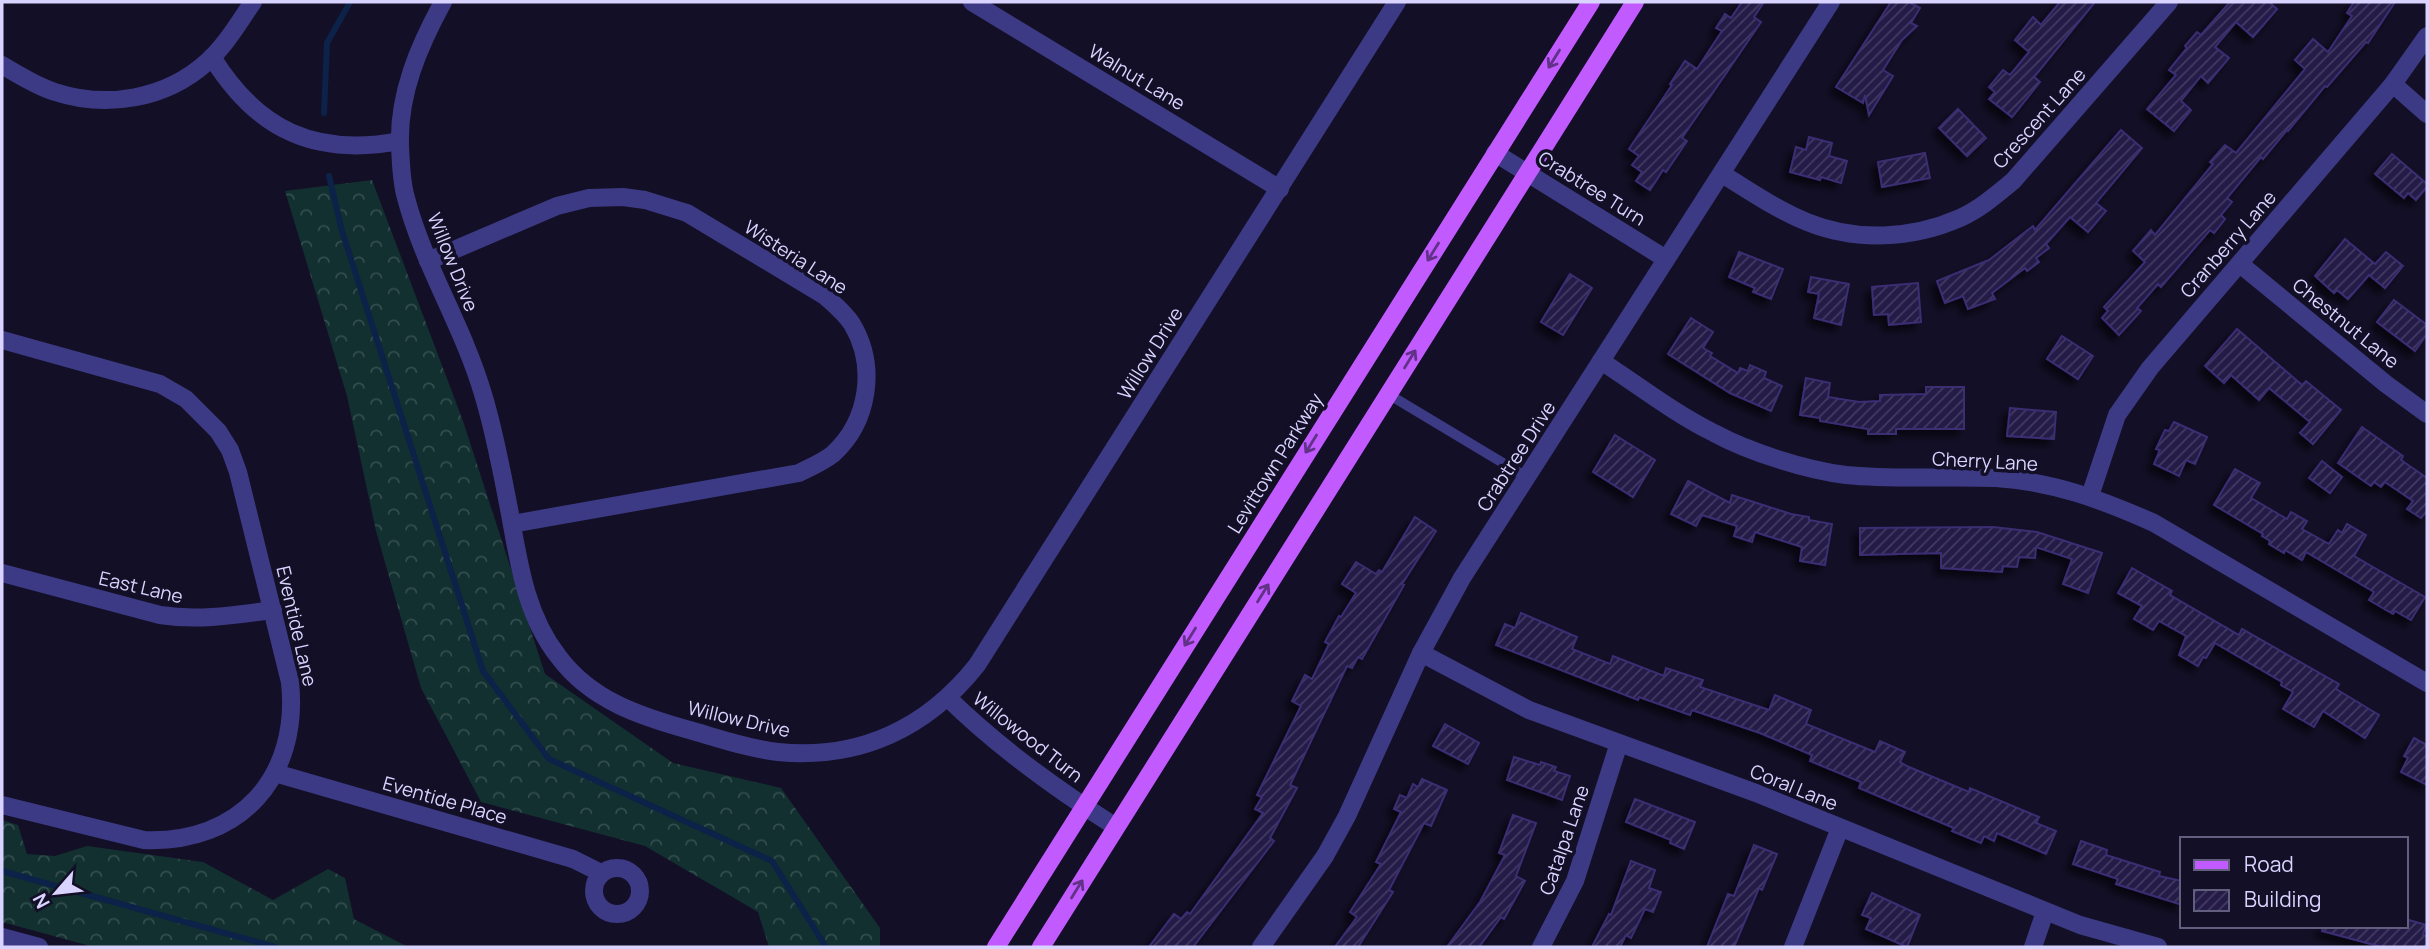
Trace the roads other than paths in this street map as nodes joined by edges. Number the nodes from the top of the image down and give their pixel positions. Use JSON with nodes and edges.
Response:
{"nodes":[{"id":1,"x":253,"y":2,"type":"edge"},
{"id":2,"x":443,"y":2,"type":"edge"},
{"id":3,"x":972,"y":2,"type":"edge"},
{"id":4,"x":1397,"y":2,"type":"edge"},
{"id":5,"x":1591,"y":2,"type":"edge"},
{"id":6,"x":1635,"y":2,"type":"edge"},
{"id":7,"x":1831,"y":2,"type":"edge"},
{"id":8,"x":2169,"y":2,"type":"edge"},
{"id":9,"x":2427,"y":36,"type":"edge"},
{"id":10,"x":212,"y":57,"type":"junction"},
{"id":11,"x":2,"y":65,"type":"edge"},
{"id":12,"x":2393,"y":84,"type":"junction"},
{"id":13,"x":2427,"y":114,"type":"edge"},
{"id":14,"x":400,"y":142,"type":"junction"},
{"id":15,"x":1495,"y":153,"type":"junction"},
{"id":16,"x":1527,"y":173,"type":"junction"},
{"id":17,"x":1722,"y":174,"type":"junction"},
{"id":18,"x":1280,"y":189,"type":"junction"},
{"id":19,"x":1666,"y":259,"type":"junction"},
{"id":20,"x":428,"y":261,"type":"junction"},
{"id":21,"x":2240,"y":264,"type":"junction"},
{"id":22,"x":2,"y":340,"type":"edge"},
{"id":23,"x":1601,"y":361,"type":"junction"},
{"id":24,"x":1388,"y":394,"type":"junction"},
{"id":25,"x":2427,"y":414,"type":"edge"},
{"id":26,"x":1528,"y":478,"type":"junction"},
{"id":27,"x":2090,"y":496,"type":"junction"},
{"id":28,"x":512,"y":524,"type":"junction"},
{"id":29,"x":2,"y":573,"type":"edge"},
{"id":30,"x":273,"y":610,"type":"junction"},
{"id":31,"x":1421,"y":653,"type":"junction"},
{"id":32,"x":2427,"y":683,"type":"edge"},
{"id":33,"x":948,"y":698,"type":"junction"},
{"id":34,"x":1619,"y":743,"type":"junction"},
{"id":35,"x":275,"y":773,"type":"junction"},
{"id":36,"x":2,"y":805,"type":"edge"},
{"id":37,"x":1084,"y":807,"type":"junction"},
{"id":38,"x":1116,"y":827,"type":"junction"},
{"id":39,"x":1840,"y":828,"type":"junction"},
{"id":40,"x":601,"y":873,"type":"dead end"},
{"id":41,"x":2045,"y":912,"type":"junction"},
{"id":42,"x":2,"y":937,"type":"edge"},
{"id":43,"x":39,"y":947,"type":"edge"},
{"id":44,"x":996,"y":947,"type":"edge"},
{"id":45,"x":1041,"y":947,"type":"edge"},
{"id":46,"x":1261,"y":947,"type":"edge"},
{"id":47,"x":1541,"y":947,"type":"edge"},
{"id":48,"x":1793,"y":947,"type":"edge"},
{"id":49,"x":2034,"y":947,"type":"edge"},
{"id":50,"x":2158,"y":947,"type":"edge"}],
"edges":[{"from":1,"to":10,"type":"street"},
{"from":2,"to":14,"type":"street","name":"Willow Drive"},
{"from":3,"to":18,"type":"street","name":"Walnut Lane"},
{"from":4,"to":18,"type":"street","name":"Willow Drive"},
{"from":5,"to":15,"type":"main road","name":"Levittown Parkway","one_way":true},
{"from":6,"to":16,"type":"main road"},
{"from":7,"to":17,"type":"street","name":"Crabtree Drive"},
{"from":8,"to":17,"type":"street","name":"Crescent Lane"},
{"from":9,"to":12,"type":"street","name":"Cranberry Lane"},
{"from":10,"to":11,"type":"street"},
{"from":10,"to":14,"type":"street"},
{"from":12,"to":13,"type":"street"},
{"from":12,"to":21,"type":"street","name":"Cranberry Lane"},
{"from":14,"to":20,"type":"street","name":"Willow Drive"},
{"from":15,"to":16,"type":"street","name":"Crabtree Turn"},
{"from":15,"to":37,"type":"main road","name":"Levittown Parkway","one_way":true},
{"from":16,"to":19,"type":"street","name":"Crabtree Turn"},
{"from":24,"to":16,"type":"main road","one_way":true},
{"from":17,"to":19,"type":"street","name":"Crabtree Drive"},
{"from":18,"to":33,"type":"street","name":"Willow Drive"},
{"from":19,"to":23,"type":"street","name":"Crabtree Drive"},
{"from":20,"to":28,"type":"street","name":"Willow Drive"},
{"from":20,"to":28,"type":"street","name":"Wisteria Lane"},
{"from":21,"to":25,"type":"street","name":"Chestnut Lane"},
{"from":21,"to":27,"type":"street","name":"Cranberry Lane"},
{"from":22,"to":30,"type":"street","name":"Eventide Lane"},
{"from":23,"to":26,"type":"street","name":"Crabtree Drive"},
{"from":23,"to":27,"type":"street","name":"Cherry Lane"},
{"from":24,"to":26,"type":"lane"},
{"from":38,"to":24,"type":"main road","one_way":true},
{"from":26,"to":31,"type":"street","name":"Crabtree Drive"},
{"from":27,"to":32,"type":"street","name":"Cherry Lane"},
{"from":28,"to":33,"type":"street","name":"Willow Drive"},
{"from":29,"to":30,"type":"street","name":"East Lane"},
{"from":30,"to":35,"type":"street","name":"Eventide Lane"},
{"from":31,"to":34,"type":"street","name":"Coral Lane"},
{"from":31,"to":46,"type":"street","name":"Crabtree Drive"},
{"from":33,"to":37,"type":"street","name":"Willowood Turn"},
{"from":34,"to":39,"type":"street","name":"Coral Lane"},
{"from":34,"to":47,"type":"street","name":"Catalpa Lane"},
{"from":35,"to":36,"type":"street","name":"Eventide Lane"},
{"from":35,"to":40,"type":"street","name":"Eventide Place"},
{"from":37,"to":38,"type":"street","name":"Willowood Turn"},
{"from":37,"to":44,"type":"main road","name":"Levittown Parkway"},
{"from":45,"to":38,"type":"main road","one_way":true},
{"from":39,"to":41,"type":"street","name":"Coral Lane"},
{"from":39,"to":48,"type":"street"},
{"from":41,"to":49,"type":"street"},
{"from":41,"to":50,"type":"street","name":"Coral Lane"},
{"from":42,"to":43,"type":"street"}]}
